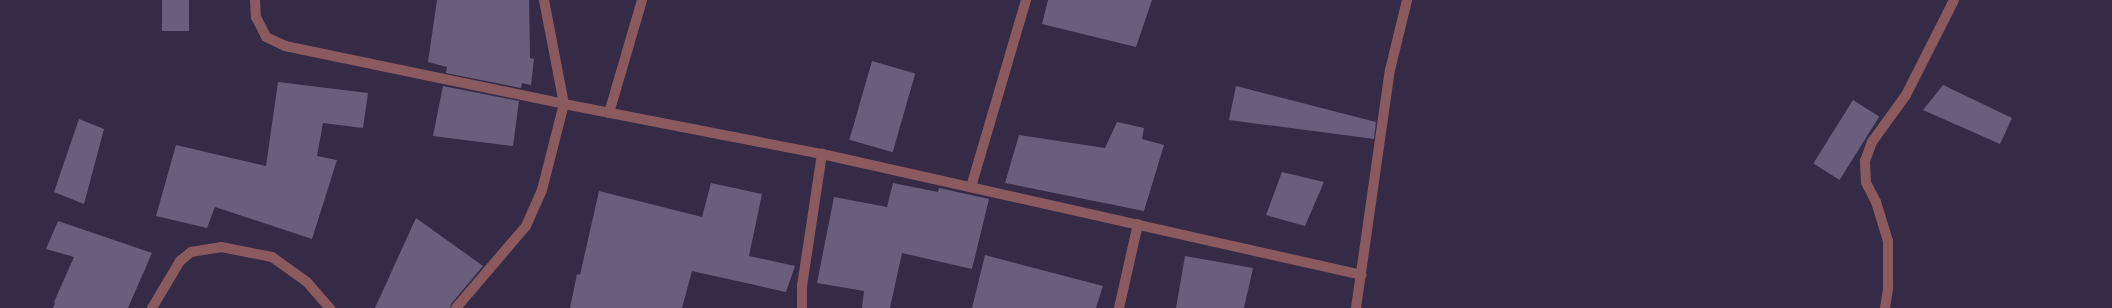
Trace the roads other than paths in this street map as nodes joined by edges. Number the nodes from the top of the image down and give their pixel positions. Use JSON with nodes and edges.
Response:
{"nodes":[{"id":1,"x":255,"y":0,"type":"edge"},
{"id":2,"x":544,"y":0,"type":"edge"},
{"id":3,"x":642,"y":0,"type":"edge"},
{"id":4,"x":1026,"y":0,"type":"edge"},
{"id":5,"x":1407,"y":0,"type":"edge"},
{"id":6,"x":1954,"y":0,"type":"edge"},
{"id":7,"x":564,"y":104,"type":"junction"},
{"id":8,"x":609,"y":113,"type":"junction"},
{"id":9,"x":822,"y":154,"type":"junction"},
{"id":10,"x":971,"y":187,"type":"junction"},
{"id":11,"x":1138,"y":224,"type":"junction"},
{"id":12,"x":1362,"y":275,"type":"junction"},
{"id":13,"x":152,"y":308,"type":"edge"},
{"id":14,"x":330,"y":308,"type":"edge"},
{"id":15,"x":456,"y":308,"type":"edge"},
{"id":16,"x":802,"y":308,"type":"edge"},
{"id":17,"x":1119,"y":308,"type":"edge"},
{"id":18,"x":1356,"y":308,"type":"edge"},
{"id":19,"x":1885,"y":308,"type":"edge"}],
"edges":[{"from":1,"to":7,"type":"street"},
{"from":2,"to":7,"type":"street"},
{"from":3,"to":8,"type":"street"},
{"from":4,"to":10,"type":"street"},
{"from":5,"to":12,"type":"street"},
{"from":6,"to":19,"type":"street"},
{"from":7,"to":8,"type":"street"},
{"from":7,"to":15,"type":"street"},
{"from":8,"to":9,"type":"street"},
{"from":9,"to":10,"type":"street"},
{"from":9,"to":16,"type":"street"},
{"from":10,"to":11,"type":"street"},
{"from":11,"to":12,"type":"street"},
{"from":11,"to":17,"type":"street"},
{"from":12,"to":18,"type":"street"},
{"from":13,"to":14,"type":"street"}]}
